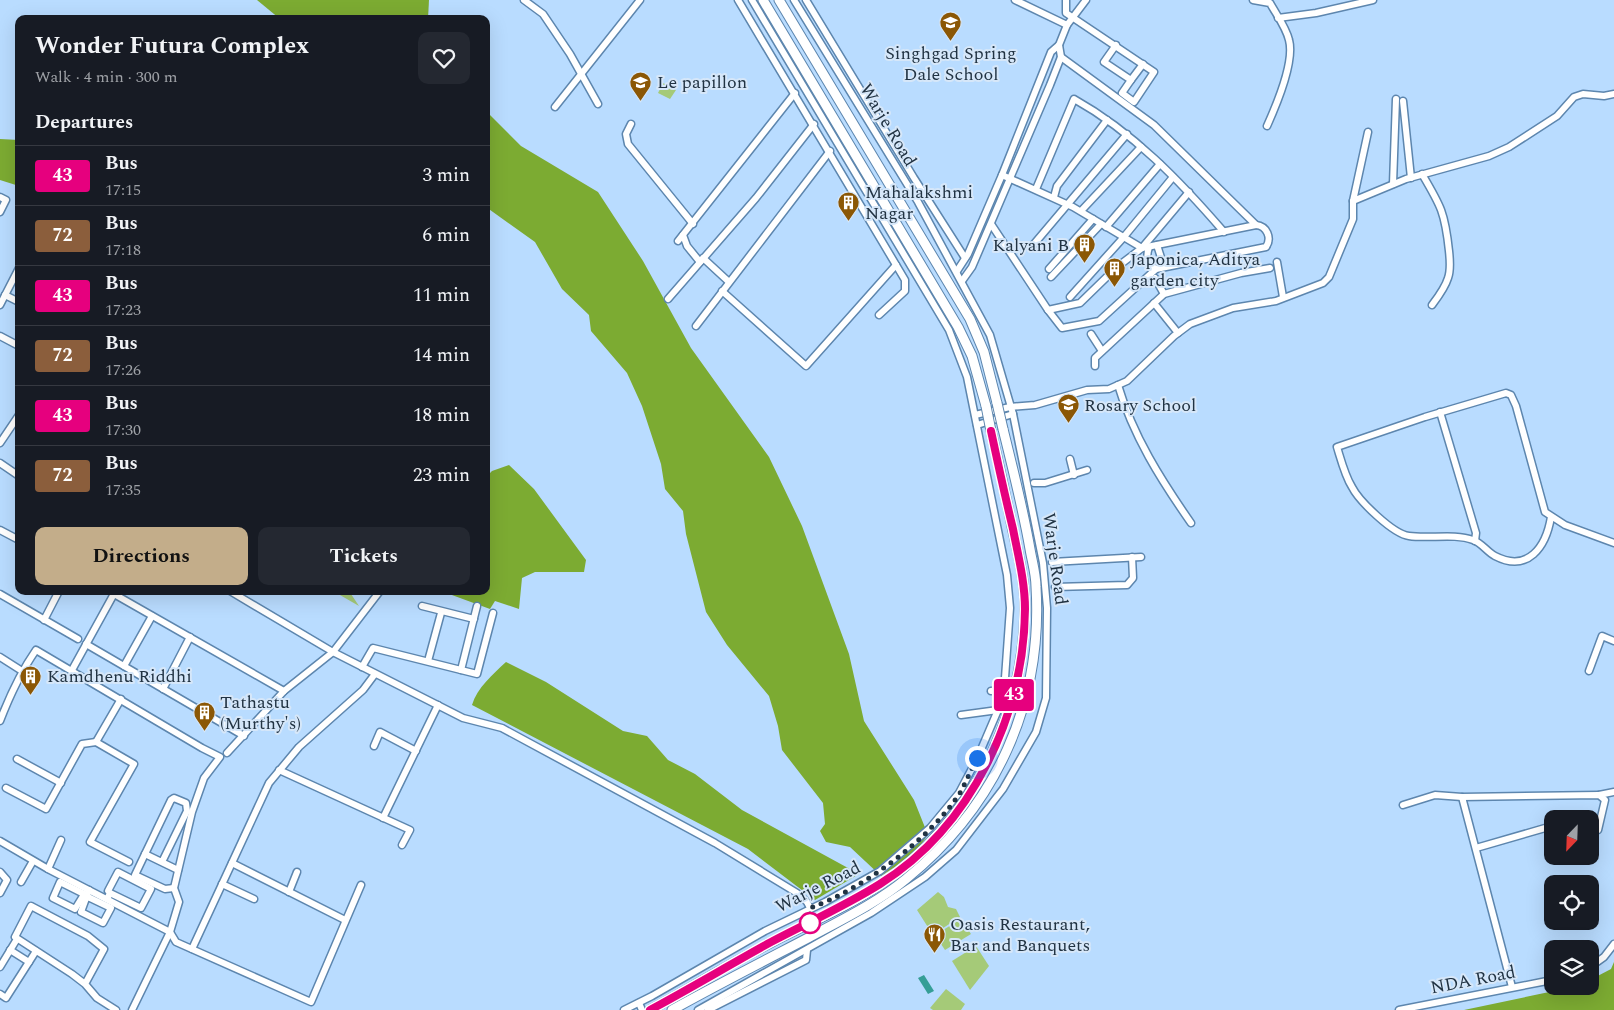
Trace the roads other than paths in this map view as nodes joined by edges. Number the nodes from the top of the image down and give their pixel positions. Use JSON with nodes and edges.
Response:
{"nodes":[{"id":1,"x":524,"y":0,"type":"edge"},
{"id":2,"x":640,"y":0,"type":"edge"},
{"id":3,"x":738,"y":0,"type":"edge"},
{"id":4,"x":752,"y":0,"type":"edge"},
{"id":5,"x":764,"y":0,"type":"edge"},
{"id":6,"x":779,"y":0,"type":"edge"},
{"id":7,"x":794,"y":0,"type":"edge"},
{"id":8,"x":806,"y":0,"type":"edge"},
{"id":9,"x":1015,"y":0,"type":"edge"},
{"id":10,"x":1066,"y":0,"type":"edge"},
{"id":11,"x":1086,"y":0,"type":"edge"},
{"id":12,"x":1253,"y":0,"type":"edge"},
{"id":13,"x":1373,"y":0,"type":"edge"},
{"id":14,"x":1072,"y":17,"type":"junction"},
{"id":15,"x":1278,"y":18,"type":"junction"},
{"id":16,"x":1067,"y":26,"type":"junction"},
{"id":17,"x":1059,"y":45,"type":"junction"},
{"id":18,"x":1116,"y":45,"type":"junction"},
{"id":19,"x":786,"y":57,"type":"junction"},
{"id":20,"x":1061,"y":57,"type":"junction"},
{"id":21,"x":1143,"y":64,"type":"junction"},
{"id":22,"x":778,"y":65,"type":"junction"},
{"id":23,"x":582,"y":75,"type":"junction"},
{"id":24,"x":1131,"y":80,"type":"junction"},
{"id":25,"x":795,"y":93,"type":"junction"},
{"id":26,"x":1614,"y":94,"type":"edge"},
{"id":27,"x":1396,"y":99,"type":"dead end"},
{"id":28,"x":1403,"y":101,"type":"dead end"},
{"id":29,"x":598,"y":104,"type":"dead end"},
{"id":30,"x":555,"y":107,"type":"dead end"},
{"id":31,"x":1107,"y":120,"type":"junction"},
{"id":32,"x":631,"y":124,"type":"dead end"},
{"id":33,"x":814,"y":124,"type":"junction"},
{"id":34,"x":1266,"y":126,"type":"dead end"},
{"id":35,"x":1368,"y":132,"type":"dead end"},
{"id":36,"x":1127,"y":134,"type":"junction"},
{"id":37,"x":1141,"y":147,"type":"junction"},
{"id":38,"x":830,"y":151,"type":"junction"},
{"id":39,"x":1160,"y":164,"type":"junction"},
{"id":40,"x":1422,"y":174,"type":"junction"},
{"id":41,"x":1002,"y":175,"type":"junction"},
{"id":42,"x":1173,"y":177,"type":"junction"},
{"id":43,"x":914,"y":178,"type":"junction"},
{"id":44,"x":1411,"y":178,"type":"junction"},
{"id":45,"x":1010,"y":179,"type":"junction"},
{"id":46,"x":1393,"y":184,"type":"junction"},
{"id":47,"x":1036,"y":189,"type":"junction"},
{"id":48,"x":909,"y":190,"type":"junction"},
{"id":49,"x":1189,"y":192,"type":"junction"},
{"id":50,"x":0,"y":197,"type":"edge"},
{"id":51,"x":1054,"y":197,"type":"junction"},
{"id":52,"x":1352,"y":201,"type":"junction"},
{"id":53,"x":1069,"y":205,"type":"junction"},
{"id":54,"x":0,"y":212,"type":"edge"},
{"id":55,"x":1080,"y":212,"type":"junction"},
{"id":56,"x":1093,"y":219,"type":"junction"},
{"id":57,"x":693,"y":224,"type":"junction"},
{"id":58,"x":1256,"y":225,"type":"junction"},
{"id":59,"x":992,"y":226,"type":"junction"},
{"id":60,"x":1103,"y":226,"type":"junction"},
{"id":61,"x":1224,"y":232,"type":"junction"},
{"id":62,"x":683,"y":235,"type":"junction"},
{"id":63,"x":1123,"y":238,"type":"junction"},
{"id":64,"x":678,"y":241,"type":"dead end"},
{"id":65,"x":1034,"y":244,"type":"dead end"},
{"id":66,"x":1157,"y":245,"type":"junction"},
{"id":67,"x":1145,"y":247,"type":"junction"},
{"id":68,"x":965,"y":258,"type":"junction"},
{"id":69,"x":702,"y":260,"type":"junction"},
{"id":70,"x":1277,"y":262,"type":"dead end"},
{"id":71,"x":896,"y":265,"type":"junction"},
{"id":72,"x":1164,"y":267,"type":"junction"},
{"id":73,"x":1270,"y":268,"type":"dead end"},
{"id":74,"x":1049,"y":269,"type":"dead end"},
{"id":75,"x":1156,"y":269,"type":"junction"},
{"id":76,"x":957,"y":271,"type":"junction"},
{"id":77,"x":15,"y":276,"type":"edge"},
{"id":78,"x":1051,"y":277,"type":"dead end"},
{"id":79,"x":1155,"y":278,"type":"dead end"},
{"id":80,"x":962,"y":281,"type":"junction"},
{"id":81,"x":729,"y":282,"type":"junction"},
{"id":82,"x":722,"y":291,"type":"junction"},
{"id":83,"x":1164,"y":294,"type":"junction"},
{"id":84,"x":5,"y":295,"type":"junction"},
{"id":85,"x":1070,"y":296,"type":"dead end"},
{"id":86,"x":1283,"y":297,"type":"junction"},
{"id":87,"x":668,"y":299,"type":"dead end"},
{"id":88,"x":15,"y":300,"type":"edge"},
{"id":89,"x":1154,"y":303,"type":"junction"},
{"id":90,"x":0,"y":305,"type":"edge"},
{"id":91,"x":1432,"y":306,"type":"dead end"},
{"id":92,"x":1048,"y":310,"type":"junction"},
{"id":93,"x":879,"y":315,"type":"dead end"},
{"id":94,"x":696,"y":326,"type":"dead end"},
{"id":95,"x":1178,"y":333,"type":"junction"},
{"id":96,"x":1091,"y":334,"type":"dead end"},
{"id":97,"x":0,"y":336,"type":"edge"},
{"id":98,"x":15,"y":344,"type":"edge"},
{"id":99,"x":1102,"y":351,"type":"junction"},
{"id":100,"x":1096,"y":366,"type":"dead end"},
{"id":101,"x":1118,"y":385,"type":"junction"},
{"id":102,"x":1010,"y":407,"type":"junction"},
{"id":103,"x":1440,"y":412,"type":"junction"},
{"id":104,"x":1012,"y":414,"type":"junction"},
{"id":105,"x":975,"y":415,"type":"junction"},
{"id":106,"x":15,"y":421,"type":"edge"},
{"id":107,"x":977,"y":425,"type":"junction"},
{"id":108,"x":0,"y":443,"type":"edge"},
{"id":109,"x":1070,"y":459,"type":"dead end"},
{"id":110,"x":0,"y":463,"type":"edge"},
{"id":111,"x":1087,"y":470,"type":"dead end"},
{"id":112,"x":15,"y":473,"type":"edge"},
{"id":113,"x":1074,"y":475,"type":"junction"},
{"id":114,"x":1034,"y":484,"type":"dead end"},
{"id":115,"x":1551,"y":517,"type":"junction"},
{"id":116,"x":1191,"y":523,"type":"dead end"},
{"id":117,"x":0,"y":530,"type":"edge"},
{"id":118,"x":15,"y":538,"type":"edge"},
{"id":119,"x":1475,"y":541,"type":"junction"},
{"id":120,"x":1614,"y":543,"type":"edge"},
{"id":121,"x":1141,"y":557,"type":"dead end"},
{"id":122,"x":1132,"y":558,"type":"junction"},
{"id":123,"x":1052,"y":562,"type":"dead end"},
{"id":124,"x":1055,"y":587,"type":"dead end"},
{"id":125,"x":0,"y":594,"type":"edge"},
{"id":126,"x":57,"y":595,"type":"edge"},
{"id":127,"x":114,"y":595,"type":"edge"},
{"id":128,"x":118,"y":595,"type":"edge"},
{"id":129,"x":237,"y":595,"type":"edge"},
{"id":130,"x":377,"y":595,"type":"edge"},
{"id":131,"x":422,"y":606,"type":"dead end"},
{"id":132,"x":477,"y":606,"type":"dead end"},
{"id":133,"x":441,"y":612,"type":"junction"},
{"id":134,"x":493,"y":613,"type":"dead end"},
{"id":135,"x":152,"y":616,"type":"junction"},
{"id":136,"x":474,"y":619,"type":"junction"},
{"id":137,"x":44,"y":620,"type":"junction"},
{"id":138,"x":190,"y":638,"type":"junction"},
{"id":139,"x":78,"y":640,"type":"dead end"},
{"id":140,"x":1614,"y":641,"type":"edge"},
{"id":141,"x":86,"y":644,"type":"junction"},
{"id":142,"x":333,"y":652,"type":"junction"},
{"id":143,"x":0,"y":657,"type":"edge"},
{"id":144,"x":428,"y":661,"type":"junction"},
{"id":145,"x":124,"y":666,"type":"junction"},
{"id":146,"x":362,"y":667,"type":"junction"},
{"id":147,"x":72,"y":670,"type":"junction"},
{"id":148,"x":461,"y":670,"type":"junction"},
{"id":149,"x":22,"y":671,"type":"junction"},
{"id":150,"x":1589,"y":671,"type":"dead end"},
{"id":151,"x":375,"y":674,"type":"junction"},
{"id":152,"x":162,"y":689,"type":"junction"},
{"id":153,"x":1002,"y":690,"type":"junction"},
{"id":154,"x":284,"y":691,"type":"junction"},
{"id":155,"x":991,"y":691,"type":"dead end"},
{"id":156,"x":121,"y":699,"type":"junction"},
{"id":157,"x":438,"y":705,"type":"junction"},
{"id":158,"x":998,"y":710,"type":"junction"},
{"id":159,"x":961,"y":715,"type":"dead end"},
{"id":160,"x":0,"y":721,"type":"edge"},
{"id":161,"x":244,"y":736,"type":"junction"},
{"id":162,"x":96,"y":742,"type":"junction"},
{"id":163,"x":374,"y":746,"type":"dead end"},
{"id":164,"x":416,"y":751,"type":"junction"},
{"id":165,"x":227,"y":753,"type":"dead end"},
{"id":166,"x":17,"y":759,"type":"dead end"},
{"id":167,"x":279,"y":770,"type":"junction"},
{"id":168,"x":61,"y":783,"type":"junction"},
{"id":169,"x":6,"y":788,"type":"dead end"},
{"id":170,"x":1614,"y":792,"type":"edge"},
{"id":171,"x":1600,"y":795,"type":"junction"},
{"id":172,"x":963,"y":796,"type":"junction"},
{"id":173,"x":1462,"y":797,"type":"junction"},
{"id":174,"x":1403,"y":804,"type":"dead end"},
{"id":175,"x":384,"y":818,"type":"junction"},
{"id":176,"x":1599,"y":826,"type":"edge"},
{"id":177,"x":1544,"y":828,"type":"edge"},
{"id":178,"x":61,"y":840,"type":"dead end"},
{"id":179,"x":0,"y":841,"type":"edge"},
{"id":180,"x":402,"y":845,"type":"dead end"},
{"id":181,"x":1476,"y":848,"type":"junction"},
{"id":182,"x":145,"y":854,"type":"junction"},
{"id":183,"x":33,"y":861,"type":"junction"},
{"id":184,"x":129,"y":862,"type":"dead end"},
{"id":185,"x":162,"y":862,"type":"junction"},
{"id":186,"x":232,"y":863,"type":"junction"},
{"id":187,"x":48,"y":869,"type":"junction"},
{"id":188,"x":178,"y":870,"type":"junction"},
{"id":189,"x":0,"y":872,"type":"edge"},
{"id":190,"x":297,"y":872,"type":"dead end"},
{"id":191,"x":21,"y":882,"type":"dead end"},
{"id":192,"x":222,"y":884,"type":"junction"},
{"id":193,"x":361,"y":885,"type":"dead end"},
{"id":194,"x":174,"y":888,"type":"junction"},
{"id":195,"x":289,"y":892,"type":"junction"},
{"id":196,"x":0,"y":893,"type":"edge"},
{"id":197,"x":87,"y":894,"type":"junction"},
{"id":198,"x":109,"y":896,"type":"junction"},
{"id":199,"x":254,"y":899,"type":"dead end"},
{"id":200,"x":810,"y":908,"type":"junction"},
{"id":201,"x":345,"y":920,"type":"junction"},
{"id":202,"x":170,"y":932,"type":"junction"},
{"id":203,"x":17,"y":938,"type":"junction"},
{"id":204,"x":1614,"y":944,"type":"edge"},
{"id":205,"x":192,"y":949,"type":"junction"},
{"id":206,"x":10,"y":950,"type":"junction"},
{"id":207,"x":807,"y":950,"type":"junction"},
{"id":208,"x":36,"y":951,"type":"junction"},
{"id":209,"x":1599,"y":961,"type":"edge"},
{"id":210,"x":29,"y":962,"type":"junction"},
{"id":211,"x":0,"y":966,"type":"edge"},
{"id":212,"x":1544,"y":982,"type":"edge"},
{"id":213,"x":85,"y":984,"type":"junction"},
{"id":214,"x":1512,"y":988,"type":"junction"},
{"id":215,"x":0,"y":994,"type":"edge"},
{"id":216,"x":652,"y":996,"type":"junction"},
{"id":217,"x":638,"y":1003,"type":"junction"},
{"id":218,"x":661,"y":1007,"type":"edge"},
{"id":219,"x":116,"y":1010,"type":"edge"},
{"id":220,"x":132,"y":1010,"type":"edge"},
{"id":221,"x":624,"y":1010,"type":"edge"},
{"id":222,"x":642,"y":1010,"type":"edge"},
{"id":223,"x":650,"y":1010,"type":"edge"},
{"id":224,"x":672,"y":1010,"type":"edge"},
{"id":225,"x":698,"y":1010,"type":"edge"},
{"id":226,"x":708,"y":1010,"type":"edge"},
{"id":227,"x":1399,"y":1010,"type":"edge"}],
"edges":[{"from":1,"to":23,"type":"street"},
{"from":2,"to":23,"type":"street"},
{"from":3,"to":22,"type":"street"},
{"from":4,"to":19,"type":"street","name":"Warje Road"},
{"from":5,"to":172,"type":"highway","bridge":true},
{"from":6,"to":224,"type":"highway","bridge":true},
{"from":7,"to":48,"type":"street","name":"Warje Road"},
{"from":8,"to":43,"type":"street"},
{"from":9,"to":16,"type":"street"},
{"from":10,"to":14,"type":"street"},
{"from":11,"to":14,"type":"street"},
{"from":12,"to":15,"type":"street"},
{"from":13,"to":15,"type":"street"},
{"from":14,"to":16,"type":"street"},
{"from":14,"to":18,"type":"street"},
{"from":15,"to":34,"type":"street"},
{"from":16,"to":17,"type":"street"},
{"from":17,"to":20,"type":"street"},
{"from":17,"to":41,"type":"street"},
{"from":18,"to":21,"type":"street"},
{"from":18,"to":24,"type":"street"},
{"from":19,"to":22,"type":"street"},
{"from":19,"to":105,"type":"street","name":"Warje Road"},
{"from":20,"to":45,"type":"street"},
{"from":20,"to":58,"type":"street"},
{"from":21,"to":24,"type":"street"},
{"from":21,"to":24,"type":"street"},
{"from":22,"to":25,"type":"street"},
{"from":23,"to":29,"type":"street"},
{"from":23,"to":30,"type":"street"},
{"from":25,"to":33,"type":"street"},
{"from":25,"to":57,"type":"street"},
{"from":26,"to":40,"type":"street"},
{"from":27,"to":46,"type":"street"},
{"from":28,"to":44,"type":"street"},
{"from":31,"to":36,"type":"street"},
{"from":31,"to":47,"type":"street"},
{"from":31,"to":51,"type":"street"},
{"from":32,"to":57,"type":"street"},
{"from":33,"to":38,"type":"street"},
{"from":33,"to":69,"type":"street"},
{"from":35,"to":52,"type":"street"},
{"from":36,"to":37,"type":"street"},
{"from":36,"to":53,"type":"street"},
{"from":37,"to":39,"type":"street"},
{"from":37,"to":55,"type":"street"},
{"from":38,"to":71,"type":"street"},
{"from":38,"to":81,"type":"street"},
{"from":39,"to":42,"type":"street"},
{"from":39,"to":60,"type":"street"},
{"from":40,"to":44,"type":"street"},
{"from":40,"to":91,"type":"street"},
{"from":41,"to":45,"type":"street"},
{"from":41,"to":68,"type":"street"},
{"from":42,"to":49,"type":"street"},
{"from":42,"to":63,"type":"street"},
{"from":43,"to":48,"type":"street"},
{"from":43,"to":68,"type":"street"},
{"from":44,"to":46,"type":"street"},
{"from":45,"to":47,"type":"street"},
{"from":45,"to":59,"type":"street"},
{"from":46,"to":52,"type":"street"},
{"from":47,"to":51,"type":"street"},
{"from":48,"to":76,"type":"street","name":"Warje Road"},
{"from":49,"to":61,"type":"street"},
{"from":49,"to":67,"type":"street"},
{"from":50,"to":54,"type":"street"},
{"from":51,"to":53,"type":"street"},
{"from":52,"to":86,"type":"street"},
{"from":53,"to":55,"type":"street"},
{"from":53,"to":65,"type":"street"},
{"from":55,"to":56,"type":"street"},
{"from":56,"to":60,"type":"street"},
{"from":56,"to":74,"type":"street"},
{"from":57,"to":62,"type":"street"},
{"from":58,"to":61,"type":"street"},
{"from":58,"to":72,"type":"street"},
{"from":59,"to":80,"type":"street"},
{"from":59,"to":92,"type":"street"},
{"from":60,"to":63,"type":"street"},
{"from":60,"to":78,"type":"street"},
{"from":61,"to":66,"type":"street"},
{"from":62,"to":64,"type":"street"},
{"from":62,"to":69,"type":"street"},
{"from":63,"to":67,"type":"street"},
{"from":63,"to":85,"type":"street"},
{"from":66,"to":67,"type":"street"},
{"from":66,"to":72,"type":"street"},
{"from":67,"to":75,"type":"street"},
{"from":67,"to":92,"type":"street"},
{"from":68,"to":76,"type":"street"},
{"from":69,"to":81,"type":"street"},
{"from":69,"to":87,"type":"street"},
{"from":70,"to":86,"type":"street"},
{"from":71,"to":82,"type":"street"},
{"from":71,"to":93,"type":"street"},
{"from":72,"to":75,"type":"street"},
{"from":73,"to":83,"type":"street"},
{"from":75,"to":92,"type":"street"},
{"from":76,"to":80,"type":"street","name":"Warje Road"},
{"from":77,"to":84,"type":"street"},
{"from":79,"to":83,"type":"street"},
{"from":80,"to":102,"type":"street","name":"Warje Road"},
{"from":81,"to":82,"type":"street"},
{"from":82,"to":94,"type":"street"},
{"from":83,"to":89,"type":"street"},
{"from":84,"to":88,"type":"street"},
{"from":84,"to":90,"type":"street"},
{"from":86,"to":95,"type":"street"},
{"from":89,"to":95,"type":"street"},
{"from":89,"to":99,"type":"street"},
{"from":95,"to":101,"type":"street"},
{"from":96,"to":99,"type":"street"},
{"from":97,"to":98,"type":"street"},
{"from":99,"to":100,"type":"street"},
{"from":101,"to":102,"type":"street"},
{"from":101,"to":116,"type":"street"},
{"from":102,"to":104,"type":"street","name":"Warje Road"},
{"from":102,"to":105,"type":"street"},
{"from":103,"to":115,"type":"street"},
{"from":103,"to":119,"type":"street"},
{"from":103,"to":119,"type":"street"},
{"from":104,"to":107,"type":"street"},
{"from":104,"to":207,"type":"street","name":"Warje Road"},
{"from":105,"to":107,"type":"street","name":"Warje Road"},
{"from":106,"to":108,"type":"street"},
{"from":107,"to":153,"type":"street","name":"Warje Road"},
{"from":109,"to":113,"type":"street"},
{"from":110,"to":112,"type":"street"},
{"from":111,"to":113,"type":"street"},
{"from":113,"to":114,"type":"street"},
{"from":115,"to":119,"type":"street"},
{"from":115,"to":120,"type":"street"},
{"from":117,"to":118,"type":"street"},
{"from":121,"to":122,"type":"street"},
{"from":122,"to":123,"type":"street"},
{"from":122,"to":124,"type":"street"},
{"from":125,"to":137,"type":"street"},
{"from":126,"to":137,"type":"street"},
{"from":127,"to":141,"type":"street"},
{"from":128,"to":135,"type":"street"},
{"from":129,"to":142,"type":"street"},
{"from":130,"to":142,"type":"street"},
{"from":131,"to":133,"type":"street"},
{"from":132,"to":136,"type":"street"},
{"from":133,"to":136,"type":"street"},
{"from":133,"to":144,"type":"street"},
{"from":134,"to":148,"type":"street"},
{"from":135,"to":138,"type":"street"},
{"from":135,"to":145,"type":"street"},
{"from":136,"to":148,"type":"street"},
{"from":137,"to":139,"type":"street"},
{"from":138,"to":152,"type":"street"},
{"from":138,"to":154,"type":"street"},
{"from":140,"to":150,"type":"street"},
{"from":141,"to":145,"type":"street"},
{"from":141,"to":147,"type":"street"},
{"from":142,"to":146,"type":"street"},
{"from":142,"to":154,"type":"street"},
{"from":143,"to":149,"type":"street"},
{"from":144,"to":146,"type":"street"},
{"from":144,"to":148,"type":"street"},
{"from":145,"to":152,"type":"street"},
{"from":146,"to":151,"type":"street"},
{"from":147,"to":149,"type":"street"},
{"from":147,"to":156,"type":"street"},
{"from":149,"to":160,"type":"street"},
{"from":151,"to":157,"type":"street"},
{"from":151,"to":167,"type":"street"},
{"from":152,"to":161,"type":"street"},
{"from":153,"to":155,"type":"street"},
{"from":153,"to":158,"type":"street","name":"Warje Road"},
{"from":154,"to":161,"type":"street"},
{"from":156,"to":162,"type":"street"},
{"from":156,"to":188,"type":"street"},
{"from":157,"to":164,"type":"street"},
{"from":157,"to":200,"type":"street"},
{"from":158,"to":159,"type":"street"},
{"from":158,"to":172,"type":"street","name":"Warje Road"},
{"from":161,"to":165,"type":"street"},
{"from":162,"to":168,"type":"street"},
{"from":162,"to":184,"type":"street"},
{"from":163,"to":164,"type":"street"},
{"from":164,"to":175,"type":"street"},
{"from":166,"to":168,"type":"street"},
{"from":167,"to":175,"type":"street"},
{"from":167,"to":186,"type":"street"},
{"from":168,"to":169,"type":"street"},
{"from":170,"to":171,"type":"street"},
{"from":171,"to":173,"type":"street"},
{"from":171,"to":176,"type":"street"},
{"from":172,"to":200,"type":"street","name":"Warje Road"},
{"from":172,"to":218,"type":"highway"},
{"from":173,"to":174,"type":"street"},
{"from":173,"to":181,"type":"street"},
{"from":175,"to":180,"type":"street"},
{"from":177,"to":181,"type":"street"},
{"from":178,"to":187,"type":"street"},
{"from":179,"to":183,"type":"street"},
{"from":181,"to":214,"type":"street"},
{"from":182,"to":185,"type":"street"},
{"from":182,"to":185,"type":"street"},
{"from":182,"to":194,"type":"street"},
{"from":183,"to":187,"type":"street"},
{"from":183,"to":191,"type":"street"},
{"from":185,"to":188,"type":"street"},
{"from":186,"to":192,"type":"street"},
{"from":186,"to":195,"type":"street"},
{"from":187,"to":197,"type":"street"},
{"from":188,"to":194,"type":"street"},
{"from":189,"to":196,"type":"street"},
{"from":190,"to":195,"type":"street"},
{"from":192,"to":199,"type":"street"},
{"from":192,"to":205,"type":"street"},
{"from":193,"to":201,"type":"street"},
{"from":194,"to":202,"type":"street"},
{"from":195,"to":201,"type":"street"},
{"from":197,"to":197,"type":"street"},
{"from":197,"to":197,"type":"street"},
{"from":197,"to":198,"type":"street"},
{"from":198,"to":198,"type":"street"},
{"from":198,"to":202,"type":"street"},
{"from":200,"to":216,"type":"street","name":"Warje Road"},
{"from":201,"to":205,"type":"street"},
{"from":202,"to":205,"type":"street"},
{"from":202,"to":220,"type":"street"},
{"from":203,"to":206,"type":"street"},
{"from":203,"to":208,"type":"street"},
{"from":203,"to":213,"type":"street"},
{"from":204,"to":209,"type":"street"},
{"from":206,"to":210,"type":"street"},
{"from":206,"to":211,"type":"street"},
{"from":207,"to":225,"type":"street","name":"Warje Road"},
{"from":207,"to":226,"type":"street"},
{"from":208,"to":210,"type":"street"},
{"from":208,"to":213,"type":"street"},
{"from":210,"to":215,"type":"street"},
{"from":212,"to":214,"type":"street","name":"NDA Road"},
{"from":213,"to":219,"type":"street"},
{"from":214,"to":227,"type":"street","name":"NDA Road"},
{"from":216,"to":217,"type":"street","name":"Warje Road"},
{"from":216,"to":218,"type":"street"},
{"from":217,"to":221,"type":"street","name":"Warje Road"},
{"from":217,"to":222,"type":"street"},
{"from":218,"to":223,"type":"highway","bridge":true}]}
